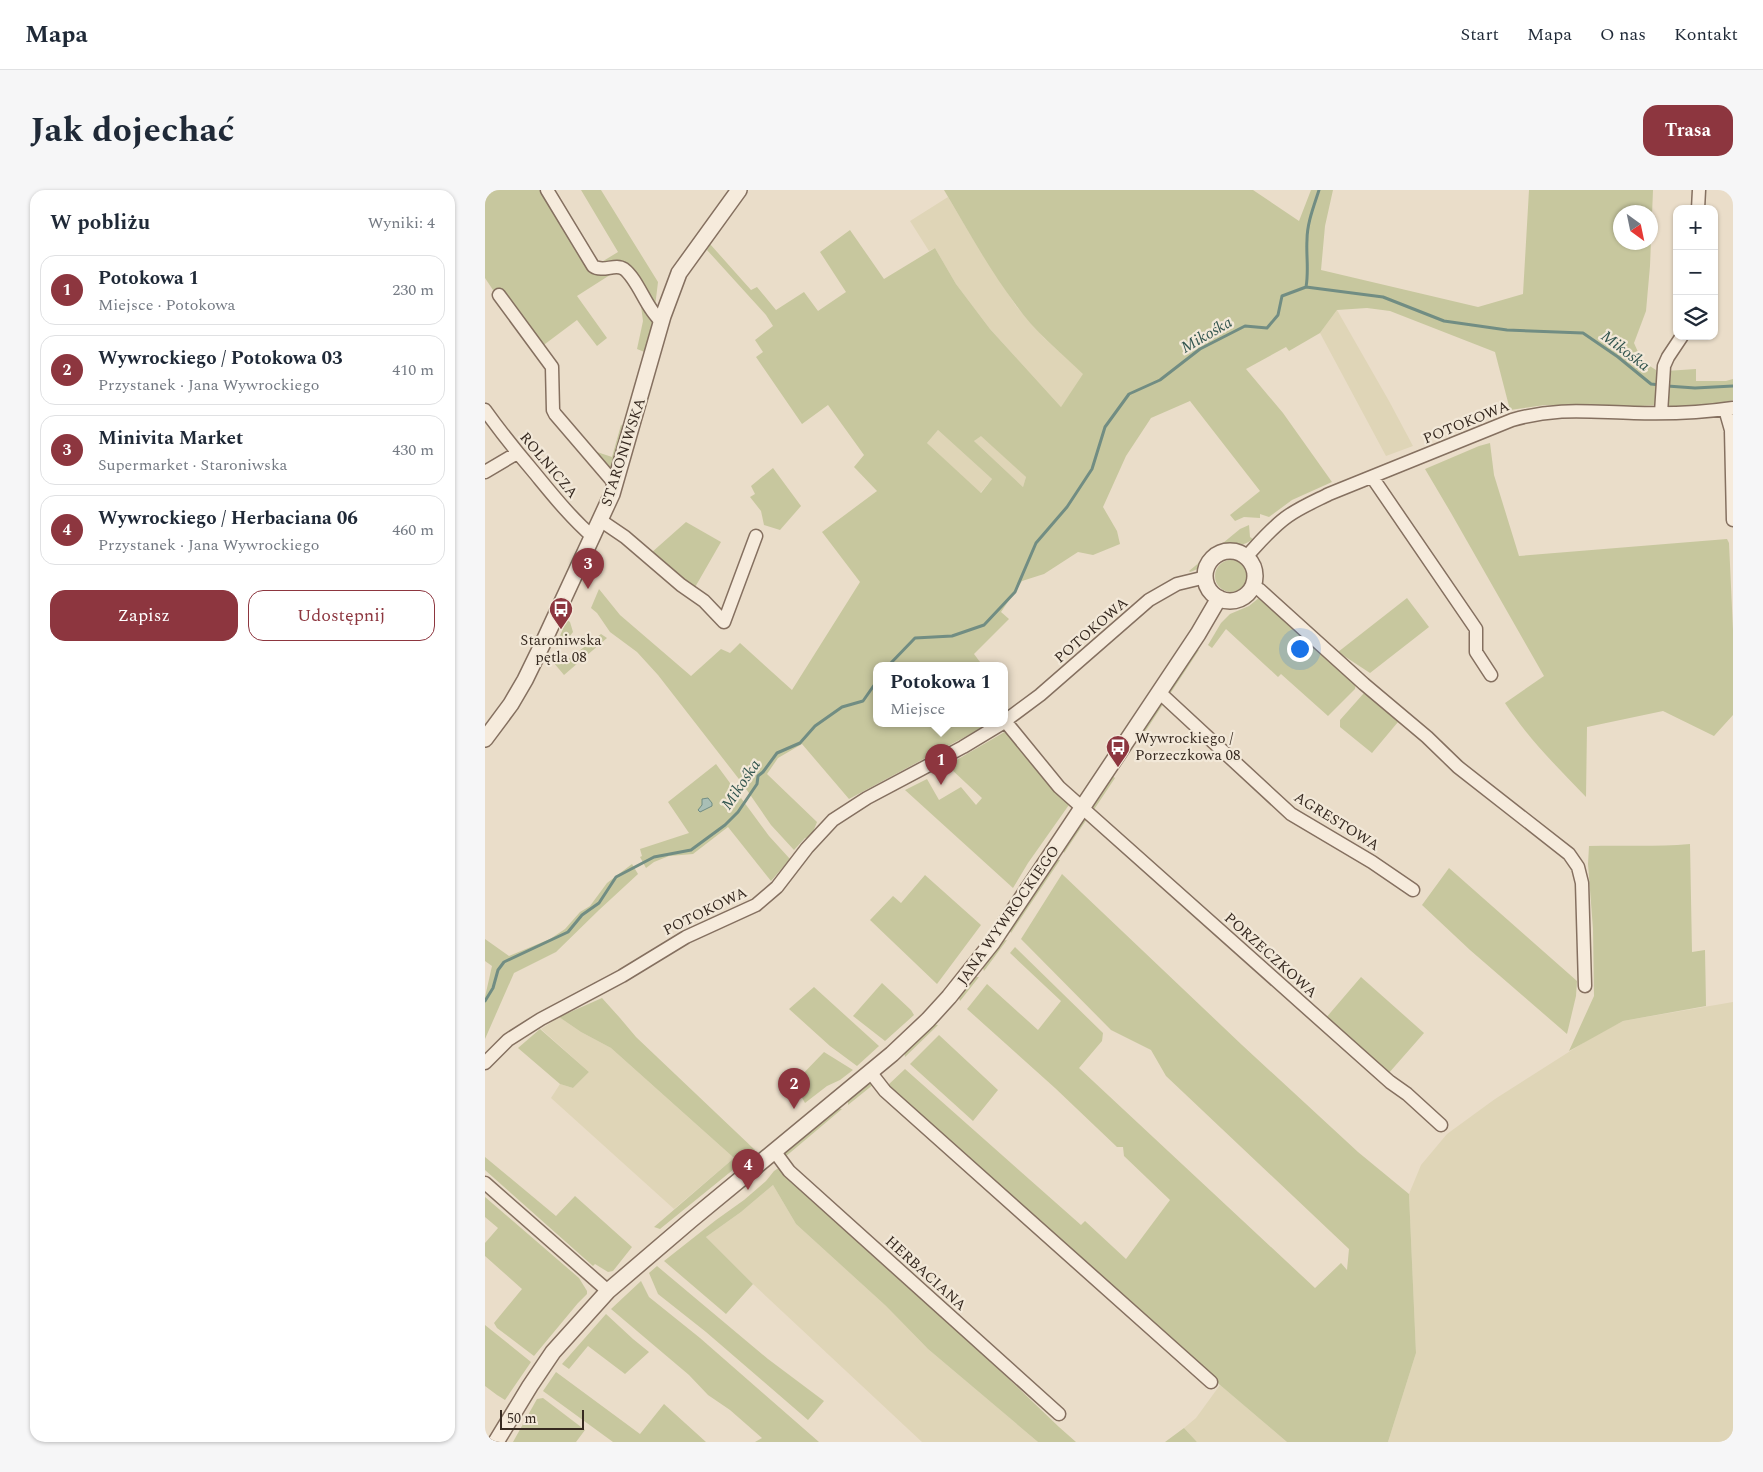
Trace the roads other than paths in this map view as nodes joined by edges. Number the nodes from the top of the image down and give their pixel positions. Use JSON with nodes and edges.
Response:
{"nodes":[{"id":1,"x":547,"y":190,"type":"edge"},
{"id":2,"x":739,"y":190,"type":"edge"},
{"id":3,"x":1699,"y":190,"type":"edge"},
{"id":4,"x":1699,"y":205,"type":"edge"},
{"id":5,"x":499,"y":294,"type":"dead end"},
{"id":6,"x":661,"y":322,"type":"junction"},
{"id":7,"x":1679,"y":340,"type":"edge"},
{"id":8,"x":1729,"y":408,"type":"edge"},
{"id":9,"x":485,"y":410,"type":"edge"},
{"id":10,"x":1661,"y":414,"type":"junction"},
{"id":11,"x":517,"y":453,"type":"junction"},
{"id":12,"x":485,"y":472,"type":"edge"},
{"id":13,"x":1372,"y":477,"type":"junction"},
{"id":14,"x":615,"y":484,"type":"junction"},
{"id":15,"x":600,"y":520,"type":"junction"},
{"id":16,"x":1733,"y":520,"type":"edge"},
{"id":17,"x":756,"y":536,"type":"dead end"},
{"id":18,"x":593,"y":537,"type":"junction"},
{"id":19,"x":1246,"y":557,"type":"junction"},
{"id":20,"x":1206,"y":577,"type":"junction"},
{"id":21,"x":1253,"y":586,"type":"junction"},
{"id":22,"x":1219,"y":598,"type":"junction"},
{"id":23,"x":1491,"y":675,"type":"dead end"},
{"id":24,"x":1159,"y":692,"type":"junction"},
{"id":25,"x":1008,"y":719,"type":"edge"},
{"id":26,"x":1008,"y":725,"type":"edge"},
{"id":27,"x":996,"y":727,"type":"edge"},
{"id":28,"x":485,"y":739,"type":"edge"},
{"id":29,"x":1083,"y":808,"type":"junction"},
{"id":30,"x":1413,"y":890,"type":"dead end"},
{"id":31,"x":1585,"y":986,"type":"dead end"},
{"id":32,"x":485,"y":1063,"type":"edge"},
{"id":33,"x":871,"y":1073,"type":"junction"},
{"id":34,"x":1441,"y":1125,"type":"dead end"},
{"id":35,"x":775,"y":1152,"type":"junction"},
{"id":36,"x":485,"y":1183,"type":"edge"},
{"id":37,"x":609,"y":1291,"type":"junction"},
{"id":38,"x":1211,"y":1382,"type":"dead end"},
{"id":39,"x":1059,"y":1414,"type":"dead end"},
{"id":40,"x":496,"y":1442,"type":"edge"}],
"edges":[{"from":1,"to":6,"type":"street"},
{"from":2,"to":6,"type":"street","name":"STARONIWSKA"},
{"from":3,"to":4,"type":"street"},
{"from":5,"to":14,"type":"street"},
{"from":6,"to":14,"type":"street","name":"STARONIWSKA"},
{"from":7,"to":10,"type":"street"},
{"from":8,"to":10,"type":"street","name":"POTOKOWA"},
{"from":8,"to":16,"type":"street","name":"POTOKOWA"},
{"from":9,"to":11,"type":"street","name":"ROLNICZA"},
{"from":10,"to":13,"type":"street","name":"POTOKOWA"},
{"from":11,"to":12,"type":"street"},
{"from":11,"to":18,"type":"street","name":"ROLNICZA"},
{"from":13,"to":19,"type":"street","name":"POTOKOWA"},
{"from":13,"to":23,"type":"street"},
{"from":14,"to":15,"type":"street","name":"STARONIWSKA"},
{"from":15,"to":17,"type":"street"},
{"from":15,"to":18,"type":"street","name":"STARONIWSKA"},
{"from":18,"to":28,"type":"street","name":"STARONIWSKA"},
{"from":19,"to":20,"type":"street"},
{"from":19,"to":21,"type":"street"},
{"from":20,"to":22,"type":"street"},
{"from":20,"to":25,"type":"street","name":"POTOKOWA"},
{"from":21,"to":22,"type":"street"},
{"from":21,"to":31,"type":"street"},
{"from":22,"to":24,"type":"street","name":"JANA WYWROCKIEGO"},
{"from":24,"to":29,"type":"street","name":"JANA WYWROCKIEGO"},
{"from":24,"to":30,"type":"street","name":"AGRESTOWA"},
{"from":26,"to":29,"type":"street","name":"PORZECZKOWA"},
{"from":27,"to":32,"type":"street","name":"POTOKOWA"},
{"from":29,"to":33,"type":"street","name":"JANA WYWROCKIEGO"},
{"from":29,"to":34,"type":"street","name":"PORZECZKOWA"},
{"from":33,"to":35,"type":"street","name":"JANA WYWROCKIEGO"},
{"from":33,"to":38,"type":"street"},
{"from":35,"to":37,"type":"street","name":"JANA WYWROCKIEGO"},
{"from":35,"to":39,"type":"street","name":"HERBACIANA"},
{"from":36,"to":37,"type":"street"},
{"from":37,"to":40,"type":"street","name":"JANA WYWROCKIEGO"}]}
